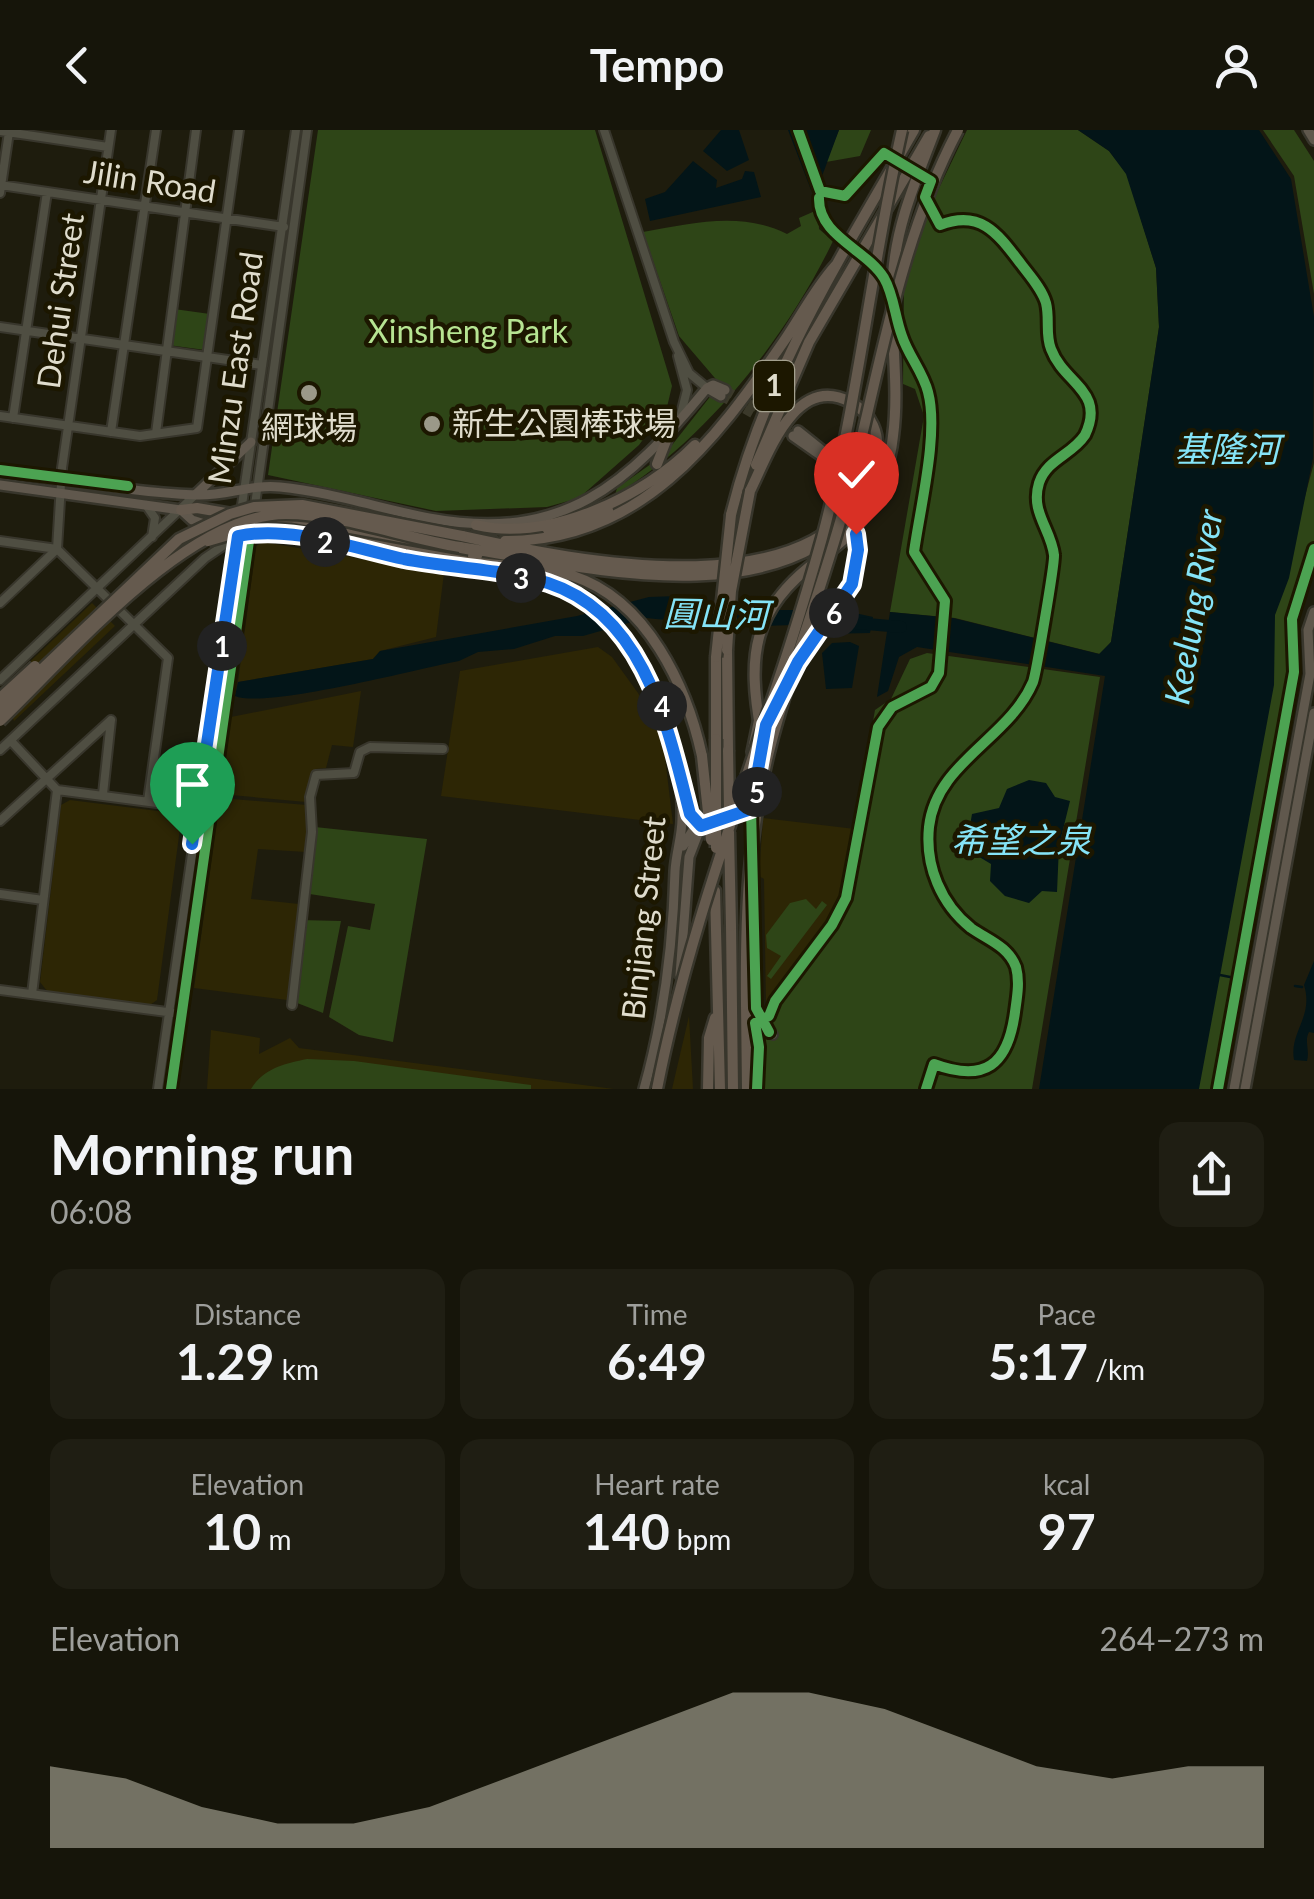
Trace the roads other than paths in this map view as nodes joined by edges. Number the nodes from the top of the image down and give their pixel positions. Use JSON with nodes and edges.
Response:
{"nodes":[{"id":1,"x":111,"y":130,"type":"edge"},
{"id":2,"x":156,"y":130,"type":"edge"},
{"id":3,"x":196,"y":130,"type":"edge"},
{"id":4,"x":239,"y":130,"type":"edge"},
{"id":5,"x":296,"y":130,"type":"edge"},
{"id":6,"x":308,"y":130,"type":"edge"},
{"id":7,"x":604,"y":130,"type":"edge"},
{"id":8,"x":902,"y":130,"type":"edge"},
{"id":9,"x":914,"y":130,"type":"edge"},
{"id":10,"x":934,"y":130,"type":"edge"},
{"id":11,"x":958,"y":130,"type":"edge"},
{"id":12,"x":1308,"y":130,"type":"edge"},
{"id":13,"x":4,"y":131,"type":"edge"},
{"id":14,"x":63,"y":135,"type":"edge"},
{"id":15,"x":1314,"y":140,"type":"edge"},
{"id":16,"x":108,"y":147,"type":"junction"},
{"id":17,"x":1,"y":185,"type":"edge"},
{"id":18,"x":47,"y":192,"type":"junction"},
{"id":19,"x":0,"y":193,"type":"edge"},
{"id":20,"x":101,"y":200,"type":"junction"},
{"id":21,"x":144,"y":206,"type":"junction"},
{"id":22,"x":184,"y":212,"type":"junction"},
{"id":23,"x":227,"y":219,"type":"junction"},
{"id":24,"x":281,"y":227,"type":"junction"},
{"id":25,"x":293,"y":229,"type":"junction"},
{"id":26,"x":836,"y":264,"type":"junction"},
{"id":27,"x":0,"y":327,"type":"edge"},
{"id":28,"x":26,"y":330,"type":"junction"},
{"id":29,"x":81,"y":338,"type":"junction"},
{"id":30,"x":674,"y":342,"type":"junction"},
{"id":31,"x":124,"y":344,"type":"junction"},
{"id":32,"x":165,"y":351,"type":"junction"},
{"id":33,"x":208,"y":357,"type":"junction"},
{"id":34,"x":262,"y":365,"type":"junction"},
{"id":35,"x":707,"y":388,"type":"junction"},
{"id":36,"x":723,"y":393,"type":"tunnel mouth"},
{"id":37,"x":0,"y":416,"type":"edge"},
{"id":38,"x":13,"y":418,"type":"junction"},
{"id":39,"x":680,"y":418,"type":"junction"},
{"id":40,"x":68,"y":426,"type":"junction"},
{"id":41,"x":671,"y":428,"type":"junction"},
{"id":42,"x":715,"y":429,"type":"junction"},
{"id":43,"x":111,"y":432,"type":"junction"},
{"id":44,"x":156,"y":433,"type":"junction"},
{"id":45,"x":795,"y":433,"type":"tunnel mouth"},
{"id":46,"x":251,"y":442,"type":"junction"},
{"id":47,"x":657,"y":464,"type":"dead end"},
{"id":48,"x":0,"y":470,"type":"edge"},
{"id":49,"x":62,"y":478,"type":"junction"},
{"id":50,"x":0,"y":485,"type":"edge"},
{"id":51,"x":251,"y":486,"type":"junction"},
{"id":52,"x":750,"y":491,"type":"junction"},
{"id":53,"x":64,"y":494,"type":"junction"},
{"id":54,"x":874,"y":494,"type":"junction"},
{"id":55,"x":195,"y":495,"type":"junction"},
{"id":56,"x":846,"y":500,"type":"dead end"},
{"id":57,"x":622,"y":503,"type":"dead end"},
{"id":58,"x":146,"y":505,"type":"junction"},
{"id":59,"x":181,"y":510,"type":"junction"},
{"id":60,"x":247,"y":515,"type":"junction"},
{"id":61,"x":476,"y":525,"type":"junction"},
{"id":62,"x":242,"y":534,"type":"junction"},
{"id":63,"x":854,"y":537,"type":"dead end"},
{"id":64,"x":152,"y":538,"type":"junction"},
{"id":65,"x":0,"y":540,"type":"edge"},
{"id":66,"x":484,"y":541,"type":"junction"},
{"id":67,"x":461,"y":542,"type":"junction"},
{"id":68,"x":57,"y":549,"type":"junction"},
{"id":69,"x":176,"y":556,"type":"junction"},
{"id":70,"x":434,"y":563,"type":"junction"},
{"id":71,"x":539,"y":565,"type":"junction"},
{"id":72,"x":145,"y":571,"type":"junction"},
{"id":73,"x":98,"y":589,"type":"junction"},
{"id":74,"x":0,"y":603,"type":"edge"},
{"id":75,"x":1311,"y":620,"type":"edge"},
{"id":76,"x":134,"y":625,"type":"junction"},
{"id":77,"x":1314,"y":642,"type":"edge"},
{"id":78,"x":798,"y":662,"type":"junction"},
{"id":79,"x":754,"y":678,"type":"junction"},
{"id":80,"x":0,"y":680,"type":"edge"},
{"id":81,"x":781,"y":685,"type":"junction"},
{"id":82,"x":0,"y":698,"type":"edge"},
{"id":83,"x":0,"y":709,"type":"edge"},
{"id":84,"x":1314,"y":713,"type":"edge"},
{"id":85,"x":759,"y":718,"type":"junction"},
{"id":86,"x":0,"y":721,"type":"edge"},
{"id":87,"x":762,"y":737,"type":"junction"},
{"id":88,"x":11,"y":742,"type":"junction"},
{"id":89,"x":0,"y":750,"type":"edge"},
{"id":90,"x":443,"y":750,"type":"dead end"},
{"id":91,"x":206,"y":752,"type":"junction"},
{"id":92,"x":219,"y":754,"type":"junction"},
{"id":93,"x":679,"y":779,"type":"junction"},
{"id":94,"x":48,"y":780,"type":"junction"},
{"id":95,"x":57,"y":790,"type":"junction"},
{"id":96,"x":102,"y":794,"type":"junction"},
{"id":97,"x":148,"y":801,"type":"junction"},
{"id":98,"x":198,"y":808,"type":"junction"},
{"id":99,"x":751,"y":809,"type":"junction"},
{"id":100,"x":211,"y":810,"type":"junction"},
{"id":101,"x":0,"y":820,"type":"edge"},
{"id":102,"x":701,"y":826,"type":"junction"},
{"id":103,"x":677,"y":852,"type":"junction"},
{"id":104,"x":715,"y":891,"type":"junction"},
{"id":105,"x":0,"y":894,"type":"edge"},
{"id":106,"x":43,"y":900,"type":"junction"},
{"id":107,"x":0,"y":990,"type":"edge"},
{"id":108,"x":32,"y":994,"type":"junction"},
{"id":109,"x":292,"y":1005,"type":"dead end"},
{"id":110,"x":718,"y":1008,"type":"junction"},
{"id":111,"x":168,"y":1012,"type":"junction"},
{"id":112,"x":182,"y":1014,"type":"junction"},
{"id":113,"x":773,"y":1035,"type":"dead end"},
{"id":114,"x":158,"y":1089,"type":"edge"},
{"id":115,"x":171,"y":1089,"type":"edge"},
{"id":116,"x":644,"y":1089,"type":"edge"},
{"id":117,"x":659,"y":1089,"type":"edge"},
{"id":118,"x":708,"y":1089,"type":"edge"},
{"id":119,"x":720,"y":1089,"type":"edge"},
{"id":120,"x":733,"y":1089,"type":"edge"},
{"id":121,"x":747,"y":1089,"type":"edge"},
{"id":122,"x":1234,"y":1089,"type":"edge"},
{"id":123,"x":1245,"y":1089,"type":"edge"}],
"edges":[{"from":1,"to":16,"type":"street","name":"Dehui Street"},
{"from":2,"to":21,"type":"street"},
{"from":3,"to":22,"type":"street"},
{"from":4,"to":23,"type":"street"},
{"from":5,"to":24,"type":"street","name":"Minzu East Road"},
{"from":6,"to":25,"type":"street","name":"Minzu East Road"},
{"from":7,"to":30,"type":"street"},
{"from":8,"to":117,"type":"highway","bridge":true},
{"from":9,"to":26,"type":"highway","number":"1","bridge":true},
{"from":10,"to":52,"type":"highway","number":"1","bridge":true},
{"from":10,"to":54,"type":"highway","bridge":true},
{"from":11,"to":121,"type":"highway","bridge":true},
{"from":12,"to":15,"type":"main road"},
{"from":13,"to":14,"type":"street"},
{"from":13,"to":17,"type":"street"},
{"from":14,"to":16,"type":"street"},
{"from":16,"to":20,"type":"street","name":"Dehui Street"},
{"from":17,"to":18,"type":"street","name":"Jilin Road"},
{"from":17,"to":19,"type":"street"},
{"from":18,"to":20,"type":"street","name":"Jilin Road"},
{"from":18,"to":28,"type":"street"},
{"from":20,"to":21,"type":"street","name":"Jilin Road"},
{"from":20,"to":29,"type":"street","name":"Dehui Street"},
{"from":21,"to":22,"type":"street","name":"Jilin Road"},
{"from":21,"to":31,"type":"street"},
{"from":22,"to":23,"type":"street","name":"Jilin Road"},
{"from":22,"to":32,"type":"street"},
{"from":23,"to":24,"type":"street","name":"Jilin Road"},
{"from":23,"to":33,"type":"street"},
{"from":24,"to":25,"type":"street","name":"Jilin Road"},
{"from":24,"to":34,"type":"street","name":"Minzu East Road"},
{"from":25,"to":51,"type":"street","name":"Minzu East Road"},
{"from":26,"to":42,"type":"highway"},
{"from":26,"to":104,"type":"highway","number":"1","bridge":true},
{"from":27,"to":28,"type":"street"},
{"from":28,"to":29,"type":"street"},
{"from":28,"to":38,"type":"street"},
{"from":29,"to":31,"type":"street"},
{"from":29,"to":40,"type":"street","name":"Dehui Street"},
{"from":30,"to":35,"type":"street"},
{"from":30,"to":39,"type":"street"},
{"from":31,"to":32,"type":"street"},
{"from":31,"to":43,"type":"street"},
{"from":32,"to":33,"type":"street"},
{"from":32,"to":44,"type":"street"},
{"from":33,"to":34,"type":"street"},
{"from":33,"to":44,"type":"street"},
{"from":34,"to":46,"type":"street","name":"Minzu East Road"},
{"from":35,"to":36,"type":"main road"},
{"from":35,"to":39,"type":"main road"},
{"from":37,"to":38,"type":"street"},
{"from":38,"to":40,"type":"street"},
{"from":39,"to":41,"type":"main road"},
{"from":40,"to":43,"type":"street"},
{"from":40,"to":49,"type":"street","name":"Dehui Street"},
{"from":41,"to":47,"type":"highway"},
{"from":41,"to":61,"type":"main road"},
{"from":42,"to":61,"type":"highway"},
{"from":42,"to":66,"type":"highway"},
{"from":43,"to":44,"type":"street"},
{"from":45,"to":56,"type":"main road"},
{"from":46,"to":51,"type":"street","name":"Minzu East Road"},
{"from":46,"to":55,"type":"main road"},
{"from":48,"to":49,"type":"main road"},
{"from":49,"to":53,"type":"street","name":"Dehui Street"},
{"from":49,"to":55,"type":"main road"},
{"from":50,"to":53,"type":"main road","name":"Binjiang Street"},
{"from":51,"to":55,"type":"main road"},
{"from":51,"to":60,"type":"street","name":"Minzu East Road"},
{"from":51,"to":61,"type":"main road"},
{"from":52,"to":66,"type":"highway"},
{"from":52,"to":120,"type":"highway","number":"1","bridge":true},
{"from":53,"to":58,"type":"main road","name":"Binjiang Street"},
{"from":53,"to":68,"type":"street","name":"Dehui Street"},
{"from":54,"to":71,"type":"highway"},
{"from":54,"to":79,"type":"highway"},
{"from":55,"to":59,"type":"street"},
{"from":57,"to":67,"type":"highway"},
{"from":58,"to":59,"type":"main road","name":"Binjiang Street"},
{"from":58,"to":64,"type":"street"},
{"from":59,"to":60,"type":"highway"},
{"from":59,"to":62,"type":"main road","name":"Binjiang Street"},
{"from":59,"to":64,"type":"street"},
{"from":60,"to":62,"type":"street","name":"Minzu East Road"},
{"from":60,"to":71,"type":"highway"},
{"from":62,"to":70,"type":"main road","name":"Binjiang Street"},
{"from":62,"to":76,"type":"street"},
{"from":62,"to":91,"type":"street","name":"Minzu East Road"},
{"from":62,"to":92,"type":"street","name":"Minzu East Road"},
{"from":63,"to":78,"type":"main road"},
{"from":64,"to":73,"type":"street"},
{"from":65,"to":68,"type":"street"},
{"from":66,"to":67,"type":"highway"},
{"from":67,"to":69,"type":"highway","bridge":true},
{"from":67,"to":71,"type":"highway"},
{"from":67,"to":72,"type":"highway","bridge":true},
{"from":68,"to":73,"type":"street"},
{"from":68,"to":74,"type":"street"},
{"from":69,"to":71,"type":"highway","bridge":true},
{"from":69,"to":86,"type":"highway","bridge":true},
{"from":70,"to":71,"type":"highway"},
{"from":70,"to":93,"type":"main road","name":"Binjiang Street"},
{"from":71,"to":104,"type":"highway","bridge":true},
{"from":72,"to":82,"type":"highway","bridge":true},
{"from":72,"to":83,"type":"highway","bridge":true},
{"from":73,"to":76,"type":"street"},
{"from":73,"to":80,"type":"street"},
{"from":75,"to":77,"type":"main road"},
{"from":75,"to":122,"type":"main road"},
{"from":76,"to":88,"type":"street"},
{"from":76,"to":97,"type":"street"},
{"from":78,"to":81,"type":"main road"},
{"from":78,"to":87,"type":"main road"},
{"from":79,"to":81,"type":"highway"},
{"from":79,"to":85,"type":"highway"},
{"from":81,"to":85,"type":"main road"},
{"from":84,"to":123,"type":"main road"},
{"from":85,"to":87,"type":"highway"},
{"from":85,"to":99,"type":"main road"},
{"from":87,"to":99,"type":"main road"},
{"from":88,"to":89,"type":"street"},
{"from":88,"to":94,"type":"street"},
{"from":90,"to":109,"type":"street"},
{"from":91,"to":92,"type":"street"},
{"from":91,"to":98,"type":"street","name":"Minzu East Road"},
{"from":92,"to":100,"type":"street","name":"Minzu East Road"},
{"from":93,"to":102,"type":"main road"},
{"from":93,"to":103,"type":"main road","name":"Binjiang Street"},
{"from":94,"to":95,"type":"street"},
{"from":94,"to":96,"type":"street"},
{"from":94,"to":101,"type":"street"},
{"from":95,"to":96,"type":"street"},
{"from":95,"to":106,"type":"street"},
{"from":96,"to":97,"type":"street"},
{"from":97,"to":98,"type":"street"},
{"from":98,"to":100,"type":"street"},
{"from":98,"to":111,"type":"street","name":"Minzu East Road"},
{"from":99,"to":102,"type":"main road","name":"Binjiang Street"},
{"from":99,"to":113,"type":"street"},
{"from":100,"to":112,"type":"street","name":"Minzu East Road"},
{"from":102,"to":103,"type":"main road"},
{"from":102,"to":117,"type":"main road","name":"Binjiang Street"},
{"from":103,"to":116,"type":"main road","name":"Binjiang Street"},
{"from":104,"to":110,"type":"highway","number":"1"},
{"from":105,"to":106,"type":"street"},
{"from":106,"to":108,"type":"street"},
{"from":107,"to":108,"type":"street"},
{"from":108,"to":111,"type":"street"},
{"from":110,"to":118,"type":"highway"},
{"from":110,"to":119,"type":"highway","number":"1"},
{"from":111,"to":112,"type":"street"},
{"from":111,"to":114,"type":"street","name":"Minzu East Road"},
{"from":112,"to":115,"type":"street","name":"Minzu East Road"}]}
